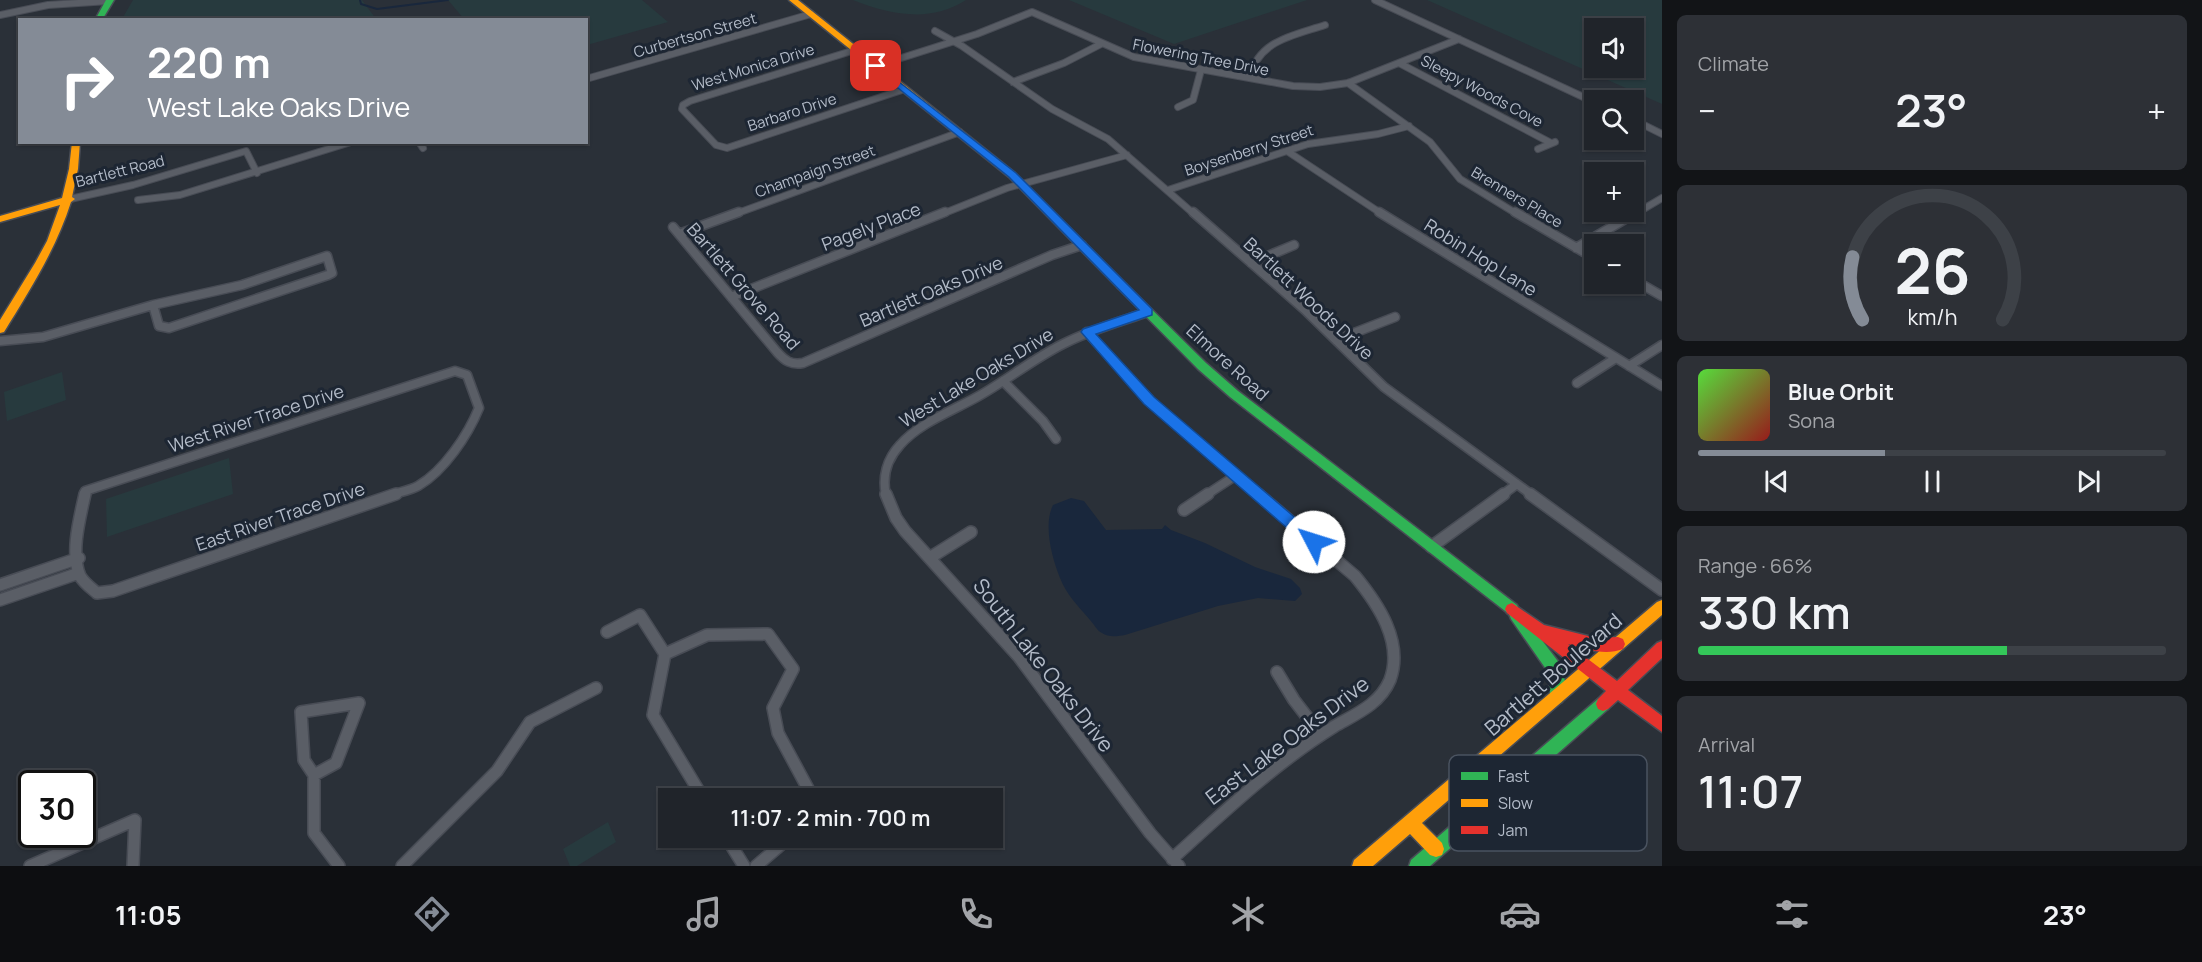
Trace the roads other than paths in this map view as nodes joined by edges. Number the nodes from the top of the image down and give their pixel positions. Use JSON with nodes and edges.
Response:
{"nodes":[{"id":1,"x":24,"y":0,"type":"edge"},
{"id":2,"x":793,"y":0,"type":"edge"},
{"id":3,"x":1378,"y":0,"type":"edge"},
{"id":4,"x":109,"y":1,"type":"edge"},
{"id":5,"x":25,"y":8,"type":"junction"},
{"id":6,"x":811,"y":14,"type":"junction"},
{"id":7,"x":0,"y":15,"type":"edge"},
{"id":8,"x":99,"y":18,"type":"edge"},
{"id":9,"x":1325,"y":25,"type":"dead end"},
{"id":10,"x":935,"y":31,"type":"dead end"},
{"id":11,"x":1459,"y":39,"type":"junction"},
{"id":12,"x":952,"y":41,"type":"junction"},
{"id":13,"x":1101,"y":44,"type":"junction"},
{"id":14,"x":855,"y":50,"type":"junction"},
{"id":15,"x":1399,"y":63,"type":"junction"},
{"id":16,"x":876,"y":66,"type":"junction"},
{"id":17,"x":1200,"y":70,"type":"junction"},
{"id":18,"x":588,"y":78,"type":"edge"},
{"id":19,"x":1249,"y":78,"type":"junction"},
{"id":20,"x":1013,"y":82,"type":"junction"},
{"id":21,"x":1348,"y":83,"type":"junction"},
{"id":22,"x":905,"y":89,"type":"junction"},
{"id":23,"x":1584,"y":97,"type":"edge"},
{"id":24,"x":1178,"y":107,"type":"dead end"},
{"id":25,"x":1644,"y":125,"type":"edge"},
{"id":26,"x":1409,"y":126,"type":"junction"},
{"id":27,"x":960,"y":132,"type":"junction"},
{"id":28,"x":1662,"y":134,"type":"edge"},
{"id":29,"x":76,"y":144,"type":"edge"},
{"id":30,"x":345,"y":144,"type":"edge"},
{"id":31,"x":722,"y":147,"type":"joint"},
{"id":32,"x":1538,"y":149,"type":"dead end"},
{"id":33,"x":1287,"y":151,"type":"junction"},
{"id":34,"x":1127,"y":155,"type":"junction"},
{"id":35,"x":257,"y":173,"type":"junction"},
{"id":36,"x":1021,"y":183,"type":"junction"},
{"id":37,"x":1168,"y":190,"type":"junction"},
{"id":38,"x":1662,"y":198,"type":"edge"},
{"id":39,"x":70,"y":199,"type":"junction"},
{"id":40,"x":138,"y":200,"type":"dead end"},
{"id":41,"x":0,"y":219,"type":"edge"},
{"id":42,"x":673,"y":227,"type":"dead end"},
{"id":43,"x":679,"y":234,"type":"junction"},
{"id":44,"x":1082,"y":245,"type":"junction"},
{"id":45,"x":1294,"y":245,"type":"dead end"},
{"id":46,"x":1576,"y":248,"type":"junction"},
{"id":47,"x":1584,"y":252,"type":"edge"},
{"id":48,"x":1251,"y":263,"type":"junction"},
{"id":49,"x":1644,"y":286,"type":"edge"},
{"id":50,"x":1662,"y":296,"type":"edge"},
{"id":51,"x":731,"y":297,"type":"junction"},
{"id":52,"x":153,"y":305,"type":"junction"},
{"id":53,"x":1148,"y":312,"type":"junction"},
{"id":54,"x":1395,"y":316,"type":"dead end"},
{"id":55,"x":0,"y":329,"type":"edge"},
{"id":56,"x":1087,"y":332,"type":"junction"},
{"id":57,"x":1336,"y":340,"type":"junction"},
{"id":58,"x":0,"y":341,"type":"edge"},
{"id":59,"x":1662,"y":345,"type":"edge"},
{"id":60,"x":1616,"y":358,"type":"junction"},
{"id":61,"x":792,"y":364,"type":"joint"},
{"id":62,"x":1629,"y":366,"type":"junction"},
{"id":63,"x":1003,"y":381,"type":"junction"},
{"id":64,"x":1577,"y":383,"type":"dead end"},
{"id":65,"x":1662,"y":386,"type":"edge"},
{"id":66,"x":479,"y":408,"type":"joint"},
{"id":67,"x":1056,"y":439,"type":"dead end"},
{"id":68,"x":1235,"y":476,"type":"junction"},
{"id":69,"x":1517,"y":484,"type":"junction"},
{"id":70,"x":884,"y":487,"type":"joint"},
{"id":71,"x":1184,"y":510,"type":"dead end"},
{"id":72,"x":971,"y":532,"type":"dead end"},
{"id":73,"x":1431,"y":547,"type":"junction"},
{"id":74,"x":931,"y":557,"type":"junction"},
{"id":75,"x":79,"y":558,"type":"junction"},
{"id":76,"x":79,"y":573,"type":"junction"},
{"id":77,"x":0,"y":585,"type":"edge"},
{"id":78,"x":1662,"y":590,"type":"edge"},
{"id":79,"x":0,"y":600,"type":"edge"},
{"id":80,"x":1662,"y":606,"type":"edge"},
{"id":81,"x":1511,"y":607,"type":"junction"},
{"id":82,"x":1538,"y":628,"type":"junction"},
{"id":83,"x":607,"y":632,"type":"dead end"},
{"id":84,"x":1618,"y":644,"type":"junction"},
{"id":85,"x":1662,"y":648,"type":"edge"},
{"id":86,"x":665,"y":654,"type":"junction"},
{"id":87,"x":1588,"y":669,"type":"junction"},
{"id":88,"x":1277,"y":672,"type":"dead end"},
{"id":89,"x":597,"y":688,"type":"dead end"},
{"id":90,"x":1617,"y":691,"type":"junction"},
{"id":91,"x":1557,"y":697,"type":"junction"},
{"id":92,"x":1662,"y":725,"type":"edge"},
{"id":93,"x":1322,"y":735,"type":"junction"},
{"id":94,"x":1490,"y":755,"type":"edge"},
{"id":95,"x":1544,"y":755,"type":"edge"},
{"id":96,"x":315,"y":776,"type":"junction"},
{"id":97,"x":697,"y":788,"type":"edge"},
{"id":98,"x":808,"y":788,"type":"edge"},
{"id":99,"x":1449,"y":790,"type":"edge"},
{"id":100,"x":1411,"y":823,"type":"junction"},
{"id":101,"x":1449,"y":838,"type":"edge"},
{"id":102,"x":733,"y":848,"type":"edge"},
{"id":103,"x":777,"y":848,"type":"edge"},
{"id":104,"x":1436,"y":849,"type":"junction"},
{"id":105,"x":1175,"y":862,"type":"edge"},
{"id":106,"x":30,"y":866,"type":"edge"},
{"id":107,"x":133,"y":866,"type":"edge"},
{"id":108,"x":339,"y":866,"type":"edge"},
{"id":109,"x":402,"y":866,"type":"edge"},
{"id":110,"x":744,"y":866,"type":"edge"},
{"id":111,"x":756,"y":866,"type":"edge"},
{"id":112,"x":1360,"y":866,"type":"edge"},
{"id":113,"x":1417,"y":866,"type":"edge"}],
"edges":[{"from":1,"to":5,"type":"street"},
{"from":2,"to":6,"type":"street","name":"Elmore Road"},
{"from":3,"to":11,"type":"street"},
{"from":4,"to":5,"type":"street"},
{"from":4,"to":8,"type":"street"},
{"from":5,"to":7,"type":"street"},
{"from":6,"to":14,"type":"street","name":"Elmore Road"},
{"from":6,"to":18,"type":"street","name":"Curbertson Street"},
{"from":9,"to":19,"type":"street"},
{"from":10,"to":12,"type":"street","name":"Bartlett Woods Drive"},
{"from":11,"to":15,"type":"street","name":"Flowering Tree Drive"},
{"from":11,"to":23,"type":"street"},
{"from":12,"to":13,"type":"street","name":"Flowering Tree Drive"},
{"from":12,"to":16,"type":"street","name":"Flowering Tree Drive"},
{"from":12,"to":20,"type":"street","name":"Bartlett Woods Drive"},
{"from":13,"to":17,"type":"street","name":"Flowering Tree Drive"},
{"from":13,"to":20,"type":"street"},
{"from":14,"to":16,"type":"street","name":"Elmore Road"},
{"from":14,"to":31,"type":"street","name":"West Monica Drive"},
{"from":15,"to":21,"type":"street","name":"Flowering Tree Drive"},
{"from":15,"to":32,"type":"street","name":"Sleepy Woods Cove"},
{"from":16,"to":22,"type":"street","name":"Elmore Road"},
{"from":17,"to":19,"type":"street","name":"Flowering Tree Drive"},
{"from":17,"to":24,"type":"street"},
{"from":19,"to":21,"type":"street","name":"Flowering Tree Drive"},
{"from":20,"to":34,"type":"street","name":"Bartlett Woods Drive"},
{"from":21,"to":26,"type":"street","name":"Brenners Place"},
{"from":22,"to":27,"type":"street","name":"Elmore Road"},
{"from":22,"to":31,"type":"street","name":"Barbaro Drive"},
{"from":25,"to":28,"type":"street"},
{"from":26,"to":33,"type":"street","name":"Boysenberry Street"},
{"from":26,"to":46,"type":"street","name":"Brenners Place"},
{"from":27,"to":36,"type":"street","name":"Elmore Road"},
{"from":27,"to":43,"type":"street","name":"Champaign Street"},
{"from":29,"to":39,"type":"street"},
{"from":30,"to":35,"type":"street"},
{"from":33,"to":37,"type":"street","name":"Boysenberry Street"},
{"from":33,"to":60,"type":"street","name":"Robin Hop Lane"},
{"from":34,"to":36,"type":"street","name":"Pagely Place"},
{"from":34,"to":37,"type":"street","name":"Bartlett Woods Drive"},
{"from":35,"to":39,"type":"street","name":"Bartlett Road"},
{"from":35,"to":40,"type":"street"},
{"from":36,"to":44,"type":"street","name":"Elmore Road"},
{"from":36,"to":51,"type":"street","name":"Pagely Place"},
{"from":37,"to":48,"type":"street","name":"Bartlett Woods Drive"},
{"from":38,"to":46,"type":"street"},
{"from":39,"to":41,"type":"street","name":"Bartlett Road"},
{"from":39,"to":55,"type":"street"},
{"from":42,"to":43,"type":"street","name":"Bartlett Grove Road"},
{"from":43,"to":51,"type":"street","name":"Bartlett Grove Road"},
{"from":44,"to":53,"type":"street","name":"Elmore Road"},
{"from":44,"to":61,"type":"street","name":"Bartlett Oaks Drive"},
{"from":45,"to":48,"type":"street"},
{"from":46,"to":47,"type":"street","name":"Brenners Place"},
{"from":48,"to":57,"type":"street","name":"Bartlett Woods Drive"},
{"from":49,"to":50,"type":"street"},
{"from":51,"to":61,"type":"street","name":"Bartlett Grove Road"},
{"from":52,"to":52,"type":"street"},
{"from":52,"to":58,"type":"street"},
{"from":53,"to":56,"type":"street","name":"West Lake Oaks Drive"},
{"from":53,"to":73,"type":"street","name":"Elmore Road"},
{"from":54,"to":57,"type":"street"},
{"from":56,"to":63,"type":"street","name":"West Lake Oaks Drive"},
{"from":56,"to":68,"type":"street"},
{"from":57,"to":69,"type":"street","name":"Bartlett Woods Drive"},
{"from":59,"to":62,"type":"street"},
{"from":60,"to":62,"type":"street","name":"Robin Hop Lane"},
{"from":60,"to":64,"type":"street"},
{"from":62,"to":65,"type":"street","name":"Robin Hop Lane"},
{"from":63,"to":67,"type":"street"},
{"from":63,"to":70,"type":"street","name":"West Lake Oaks Drive"},
{"from":66,"to":75,"type":"street","name":"West River Trace Drive"},
{"from":66,"to":76,"type":"street","name":"East River Trace Drive"},
{"from":68,"to":71,"type":"street"},
{"from":68,"to":93,"type":"street","name":"East Lake Oaks Drive"},
{"from":69,"to":73,"type":"street"},
{"from":69,"to":78,"type":"street","name":"Bartlett Woods Drive"},
{"from":70,"to":74,"type":"street","name":"South Lake Oaks Drive"},
{"from":72,"to":74,"type":"street"},
{"from":73,"to":81,"type":"street","name":"Elmore Road"},
{"from":74,"to":105,"type":"street","name":"South Lake Oaks Drive"},
{"from":75,"to":76,"type":"street"},
{"from":75,"to":77,"type":"street"},
{"from":76,"to":79,"type":"street"},
{"from":80,"to":84,"type":"street","name":"Bartlett Boulevard"},
{"from":81,"to":82,"type":"street","name":"Elmore Road"},
{"from":81,"to":91,"type":"street"},
{"from":82,"to":84,"type":"street"},
{"from":82,"to":87,"type":"street","name":"Elmore Road"},
{"from":83,"to":86,"type":"street"},
{"from":84,"to":87,"type":"street","name":"Bartlett Boulevard"},
{"from":85,"to":90,"type":"street"},
{"from":86,"to":97,"type":"street"},
{"from":86,"to":98,"type":"street"},
{"from":87,"to":90,"type":"street","name":"Elmore Road"},
{"from":87,"to":91,"type":"street","name":"Bartlett Boulevard"},
{"from":88,"to":93,"type":"street"},
{"from":89,"to":109,"type":"street"},
{"from":90,"to":92,"type":"street","name":"Elmore Road"},
{"from":90,"to":95,"type":"street"},
{"from":91,"to":94,"type":"street","name":"Bartlett Boulevard"},
{"from":93,"to":105,"type":"street","name":"East Lake Oaks Drive"},
{"from":96,"to":96,"type":"street"},
{"from":96,"to":108,"type":"street"},
{"from":99,"to":100,"type":"street","name":"Bartlett Boulevard"},
{"from":100,"to":104,"type":"street"},
{"from":100,"to":112,"type":"street","name":"Bartlett Boulevard"},
{"from":101,"to":104,"type":"street"},
{"from":102,"to":110,"type":"street"},
{"from":103,"to":111,"type":"street"},
{"from":104,"to":113,"type":"street"},
{"from":106,"to":107,"type":"street"}]}
